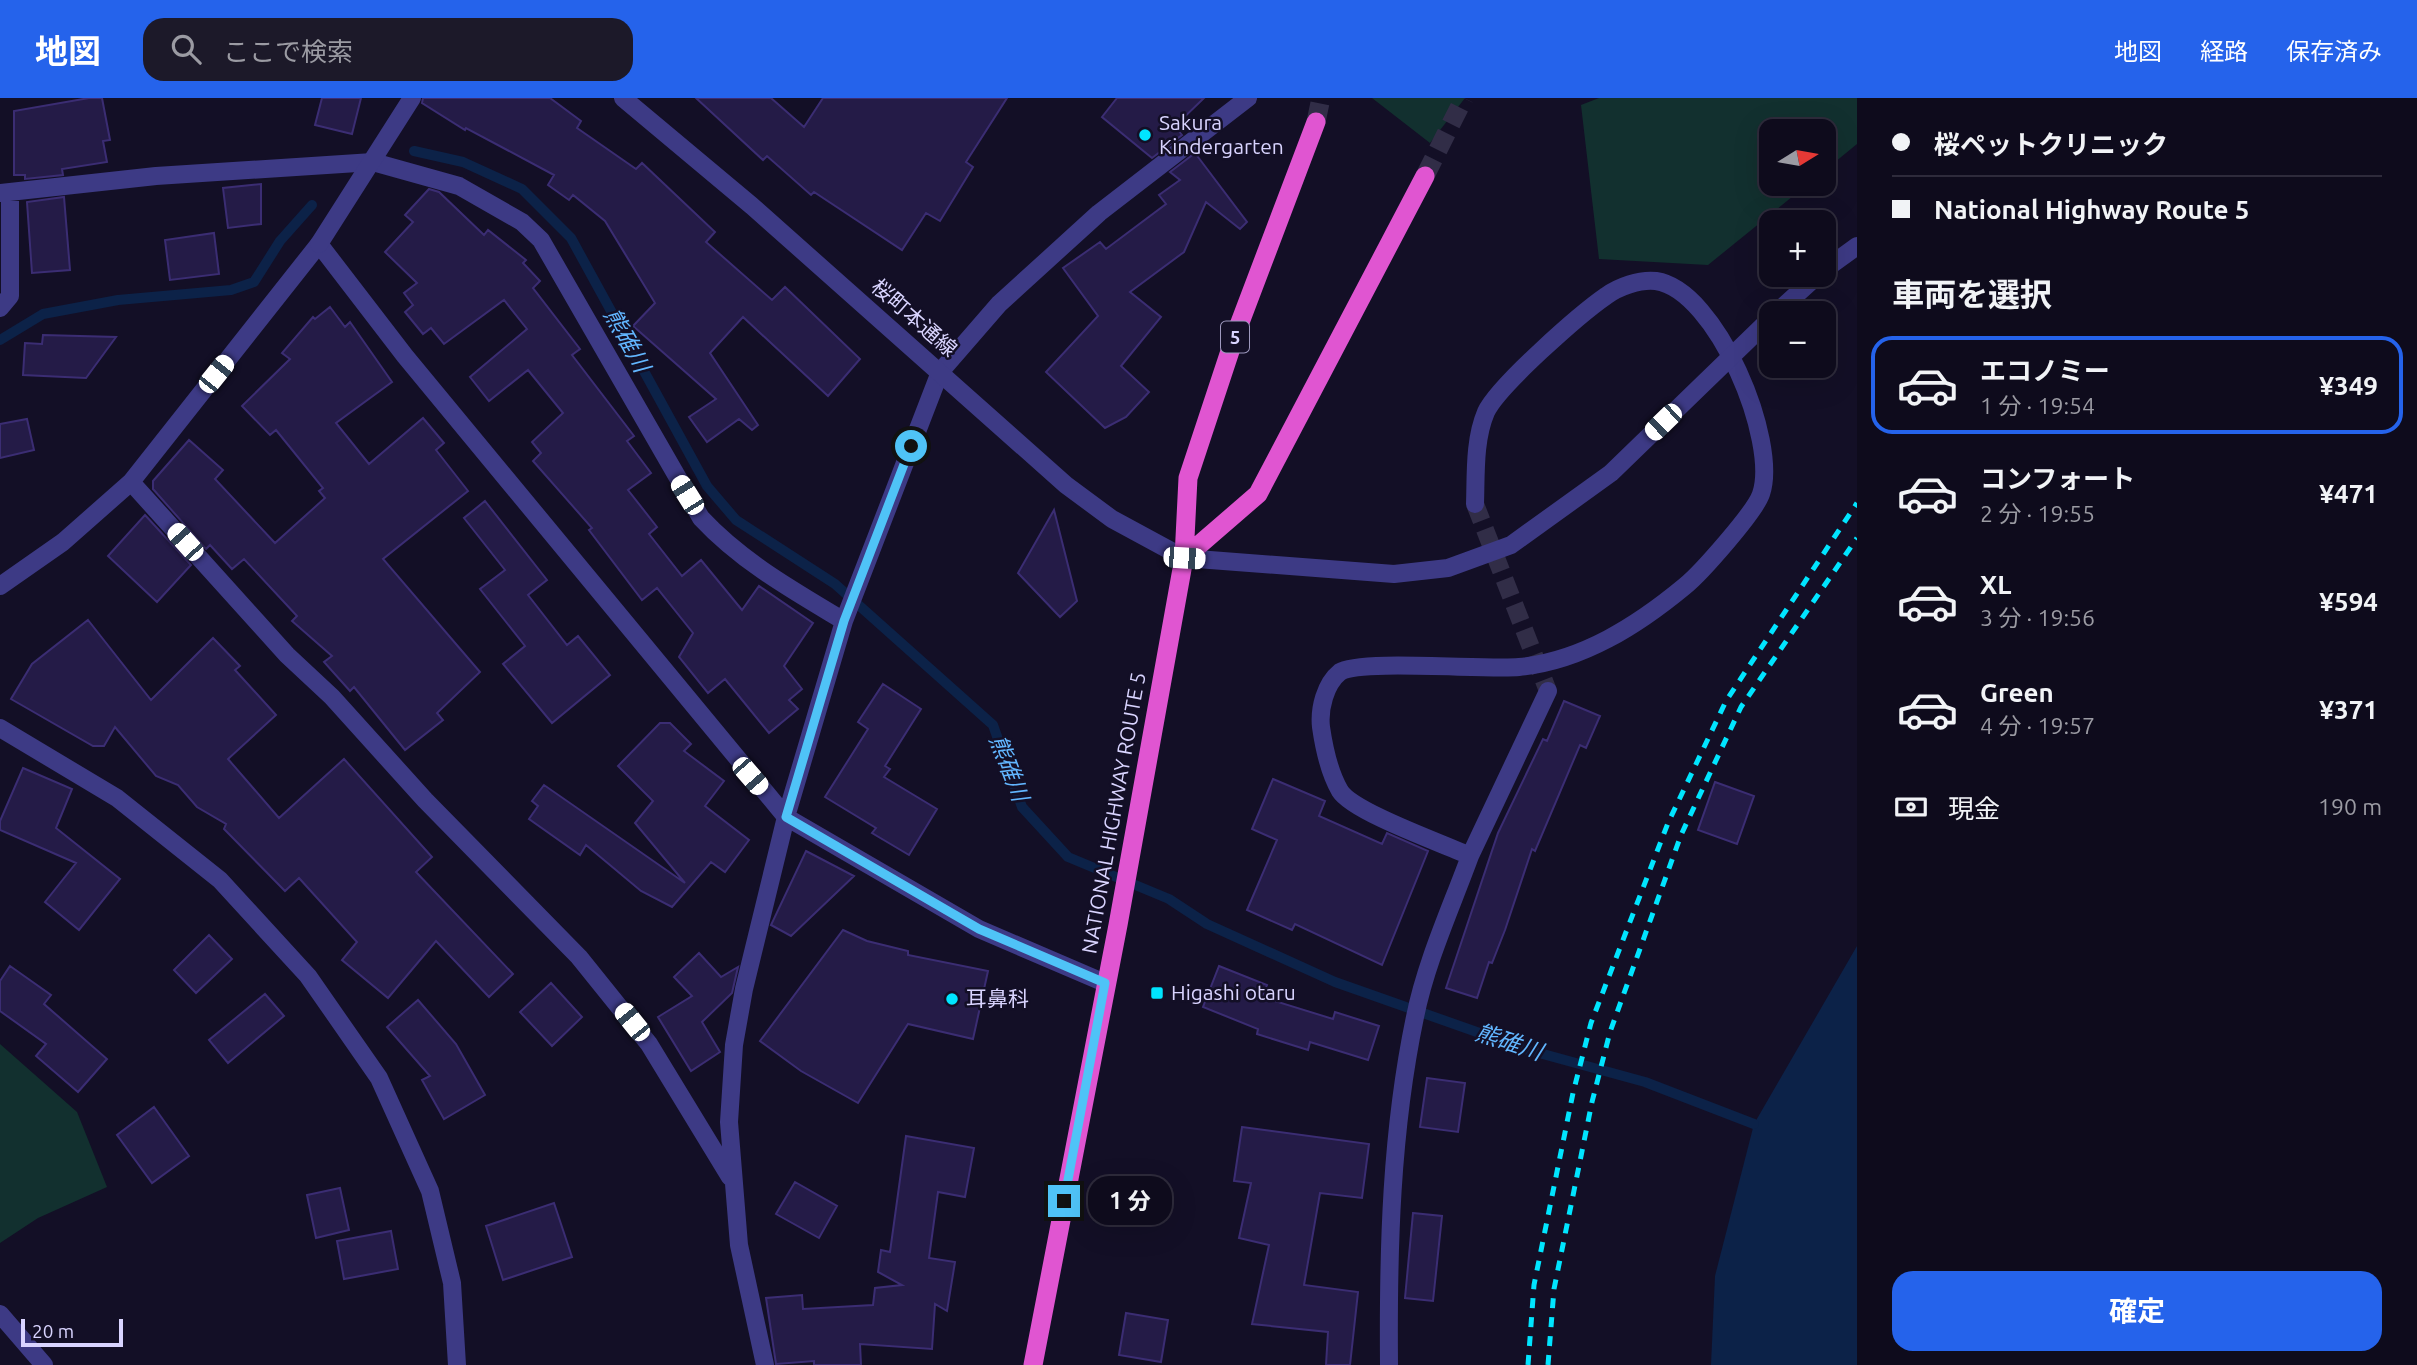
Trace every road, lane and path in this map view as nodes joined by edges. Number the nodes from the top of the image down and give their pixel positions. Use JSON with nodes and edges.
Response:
{"nodes":[{"id":1,"x":412,"y":98,"type":"edge"},
{"id":2,"x":623,"y":98,"type":"edge"},
{"id":3,"x":1248,"y":98,"type":"edge"},
{"id":4,"x":1316,"y":122,"type":"tunnel mouth"},
{"id":5,"x":373,"y":162,"type":"junction"},
{"id":6,"x":1425,"y":176,"type":"tunnel mouth"},
{"id":7,"x":5,"y":193,"type":"edge"},
{"id":8,"x":319,"y":244,"type":"junction"},
{"id":9,"x":1857,"y":246,"type":"edge"},
{"id":10,"x":1836,"y":261,"type":"edge"},
{"id":11,"x":1805,"y":287,"type":"edge"},
{"id":12,"x":1789,"y":301,"type":"edge"},
{"id":13,"x":0,"y":308,"type":"edge"},
{"id":14,"x":1759,"y":329,"type":"edge"},
{"id":15,"x":1732,"y":354,"type":"junction"},
{"id":16,"x":940,"y":372,"type":"junction"},
{"id":17,"x":131,"y":482,"type":"junction"},
{"id":18,"x":1475,"y":504,"type":"tunnel mouth"},
{"id":19,"x":1184,"y":558,"type":"junction"},
{"id":20,"x":0,"y":586,"type":"edge"},
{"id":21,"x":844,"y":621,"type":"junction"},
{"id":22,"x":1548,"y":691,"type":"dead end"},
{"id":23,"x":0,"y":729,"type":"edge"},
{"id":24,"x":786,"y":817,"type":"junction"},
{"id":25,"x":1470,"y":856,"type":"junction"},
{"id":26,"x":1105,"y":983,"type":"junction"},
{"id":27,"x":732,"y":1180,"type":"junction"},
{"id":28,"x":0,"y":1314,"type":"edge"},
{"id":29,"x":44,"y":1365,"type":"edge"},
{"id":30,"x":457,"y":1365,"type":"edge"},
{"id":31,"x":765,"y":1365,"type":"edge"},
{"id":32,"x":1033,"y":1365,"type":"edge"},
{"id":33,"x":1390,"y":1365,"type":"edge"}],
"edges":[{"from":1,"to":5,"type":"street"},
{"from":2,"to":16,"type":"street","name":"桜町本通線"},
{"from":3,"to":16,"type":"street"},
{"from":4,"to":19,"type":"highway","name":"NATIONAL HIGHWAY ROUTE 5","number":"5"},
{"from":5,"to":7,"type":"street"},
{"from":5,"to":8,"type":"street"},
{"from":5,"to":21,"type":"street"},
{"from":6,"to":19,"type":"highway"},
{"from":7,"to":13,"type":"street"},
{"from":8,"to":17,"type":"street"},
{"from":8,"to":24,"type":"street"},
{"from":9,"to":10,"type":"street"},
{"from":11,"to":12,"type":"street"},
{"from":14,"to":15,"type":"street"},
{"from":15,"to":18,"type":"street"},
{"from":15,"to":19,"type":"street"},
{"from":15,"to":25,"type":"street"},
{"from":16,"to":19,"type":"street","name":"桜町本通線"},
{"from":16,"to":21,"type":"street"},
{"from":17,"to":20,"type":"street"},
{"from":17,"to":27,"type":"street"},
{"from":19,"to":26,"type":"highway","name":"NATIONAL HIGHWAY ROUTE 5","number":"5"},
{"from":21,"to":24,"type":"street"},
{"from":22,"to":25,"type":"street"},
{"from":23,"to":30,"type":"street"},
{"from":24,"to":26,"type":"street"},
{"from":24,"to":27,"type":"street"},
{"from":25,"to":33,"type":"street"},
{"from":26,"to":32,"type":"highway","name":"NATIONAL HIGHWAY ROUTE 5","number":"5"},
{"from":27,"to":31,"type":"street"},
{"from":28,"to":29,"type":"street"}]}
